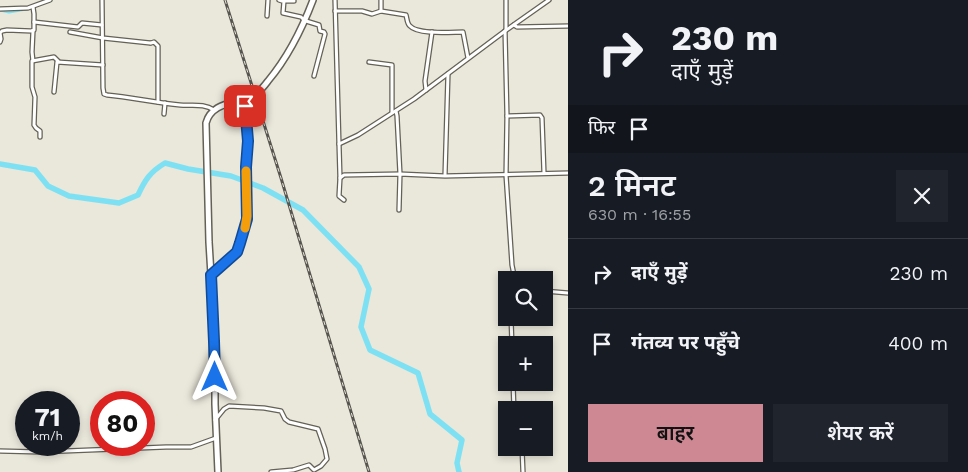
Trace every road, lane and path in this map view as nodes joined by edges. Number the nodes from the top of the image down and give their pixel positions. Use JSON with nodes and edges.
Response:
{"nodes":[{"id":1,"x":50,"y":0,"type":"edge"},
{"id":2,"x":102,"y":0,"type":"edge"},
{"id":3,"x":268,"y":0,"type":"edge"},
{"id":4,"x":279,"y":0,"type":"edge"},
{"id":5,"x":314,"y":0,"type":"edge"},
{"id":6,"x":335,"y":0,"type":"edge"},
{"id":7,"x":381,"y":0,"type":"edge"},
{"id":8,"x":506,"y":0,"type":"edge"},
{"id":9,"x":549,"y":0,"type":"edge"},
{"id":10,"x":284,"y":1,"type":"edge"},
{"id":11,"x":294,"y":2,"type":"dead end"},
{"id":12,"x":33,"y":8,"type":"junction"},
{"id":13,"x":0,"y":9,"type":"edge"},
{"id":14,"x":335,"y":11,"type":"junction"},
{"id":15,"x":381,"y":11,"type":"junction"},
{"id":16,"x":268,"y":16,"type":"dead end"},
{"id":17,"x":305,"y":21,"type":"junction"},
{"id":18,"x":34,"y":22,"type":"junction"},
{"id":19,"x":102,"y":25,"type":"junction"},
{"id":20,"x":514,"y":25,"type":"junction"},
{"id":21,"x":568,"y":26,"type":"edge"},
{"id":22,"x":506,"y":30,"type":"junction"},
{"id":23,"x":33,"y":31,"type":"junction"},
{"id":24,"x":70,"y":32,"type":"dead end"},
{"id":25,"x":432,"y":32,"type":"junction"},
{"id":26,"x":102,"y":38,"type":"junction"},
{"id":27,"x":0,"y":42,"type":"edge"},
{"id":28,"x":468,"y":58,"type":"junction"},
{"id":29,"x":33,"y":60,"type":"junction"},
{"id":30,"x":58,"y":61,"type":"junction"},
{"id":31,"x":368,"y":62,"type":"dead end"},
{"id":32,"x":103,"y":65,"type":"junction"},
{"id":33,"x":448,"y":74,"type":"junction"},
{"id":34,"x":314,"y":76,"type":"dead end"},
{"id":35,"x":426,"y":90,"type":"junction"},
{"id":36,"x":54,"y":92,"type":"dead end"},
{"id":37,"x":244,"y":98,"type":"junction"},
{"id":38,"x":158,"y":102,"type":"junction"},
{"id":39,"x":165,"y":103,"type":"junction"},
{"id":40,"x":214,"y":110,"type":"junction"},
{"id":41,"x":394,"y":111,"type":"junction"},
{"id":42,"x":164,"y":114,"type":"dead end"},
{"id":43,"x":508,"y":116,"type":"junction"},
{"id":44,"x":40,"y":137,"type":"dead end"},
{"id":45,"x":339,"y":144,"type":"junction"},
{"id":46,"x":544,"y":173,"type":"junction"},
{"id":47,"x":568,"y":173,"type":"edge"},
{"id":48,"x":400,"y":174,"type":"junction"},
{"id":49,"x":506,"y":175,"type":"junction"},
{"id":50,"x":445,"y":176,"type":"junction"},
{"id":51,"x":340,"y":178,"type":"junction"},
{"id":52,"x":344,"y":200,"type":"dead end"},
{"id":53,"x":399,"y":210,"type":"dead end"},
{"id":54,"x":513,"y":271,"type":"edge"},
{"id":55,"x":211,"y":275,"type":"junction"},
{"id":56,"x":553,"y":292,"type":"edge"},
{"id":57,"x":568,"y":293,"type":"edge"},
{"id":58,"x":215,"y":420,"type":"junction"},
{"id":59,"x":216,"y":438,"type":"junction"},
{"id":60,"x":0,"y":451,"type":"edge"},
{"id":61,"x":522,"y":456,"type":"edge"},
{"id":62,"x":218,"y":472,"type":"edge"},
{"id":63,"x":271,"y":472,"type":"edge"},
{"id":64,"x":523,"y":472,"type":"edge"}],
"edges":[{"from":1,"to":12,"type":"street"},
{"from":2,"to":19,"type":"street"},
{"from":3,"to":16,"type":"street"},
{"from":4,"to":10,"type":"street"},
{"from":5,"to":17,"type":"highway"},
{"from":6,"to":14,"type":"street"},
{"from":7,"to":15,"type":"street"},
{"from":8,"to":22,"type":"street"},
{"from":9,"to":20,"type":"street"},
{"from":10,"to":11,"type":"street"},
{"from":10,"to":17,"type":"street"},
{"from":12,"to":13,"type":"street"},
{"from":12,"to":18,"type":"street"},
{"from":14,"to":15,"type":"street"},
{"from":14,"to":45,"type":"street"},
{"from":15,"to":25,"type":"street"},
{"from":17,"to":34,"type":"street"},
{"from":17,"to":37,"type":"highway"},
{"from":18,"to":19,"type":"street"},
{"from":18,"to":23,"type":"street"},
{"from":19,"to":26,"type":"street"},
{"from":20,"to":21,"type":"street"},
{"from":20,"to":22,"type":"street"},
{"from":22,"to":28,"type":"street"},
{"from":22,"to":43,"type":"street"},
{"from":23,"to":27,"type":"street"},
{"from":23,"to":29,"type":"street"},
{"from":24,"to":26,"type":"street"},
{"from":25,"to":28,"type":"street"},
{"from":25,"to":35,"type":"street"},
{"from":26,"to":32,"type":"street"},
{"from":26,"to":38,"type":"street"},
{"from":28,"to":33,"type":"street"},
{"from":29,"to":30,"type":"street"},
{"from":29,"to":44,"type":"street"},
{"from":30,"to":32,"type":"street"},
{"from":30,"to":36,"type":"street"},
{"from":31,"to":41,"type":"street"},
{"from":32,"to":38,"type":"street"},
{"from":33,"to":35,"type":"street"},
{"from":33,"to":50,"type":"street"},
{"from":35,"to":41,"type":"street"},
{"from":37,"to":40,"type":"highway"},
{"from":37,"to":55,"type":"street"},
{"from":38,"to":39,"type":"street"},
{"from":39,"to":40,"type":"street"},
{"from":39,"to":42,"type":"street"},
{"from":40,"to":55,"type":"highway"},
{"from":41,"to":45,"type":"street"},
{"from":41,"to":48,"type":"street"},
{"from":43,"to":46,"type":"street"},
{"from":43,"to":49,"type":"street"},
{"from":45,"to":51,"type":"street"},
{"from":46,"to":47,"type":"street"},
{"from":46,"to":49,"type":"street"},
{"from":48,"to":50,"type":"street"},
{"from":48,"to":51,"type":"street"},
{"from":48,"to":53,"type":"street"},
{"from":49,"to":50,"type":"street"},
{"from":49,"to":54,"type":"street"},
{"from":51,"to":52,"type":"street"},
{"from":55,"to":58,"type":"highway"},
{"from":56,"to":57,"type":"street"},
{"from":58,"to":59,"type":"highway"},
{"from":58,"to":63,"type":"street"},
{"from":59,"to":60,"type":"street"},
{"from":59,"to":62,"type":"highway"},
{"from":61,"to":64,"type":"street"}]}
